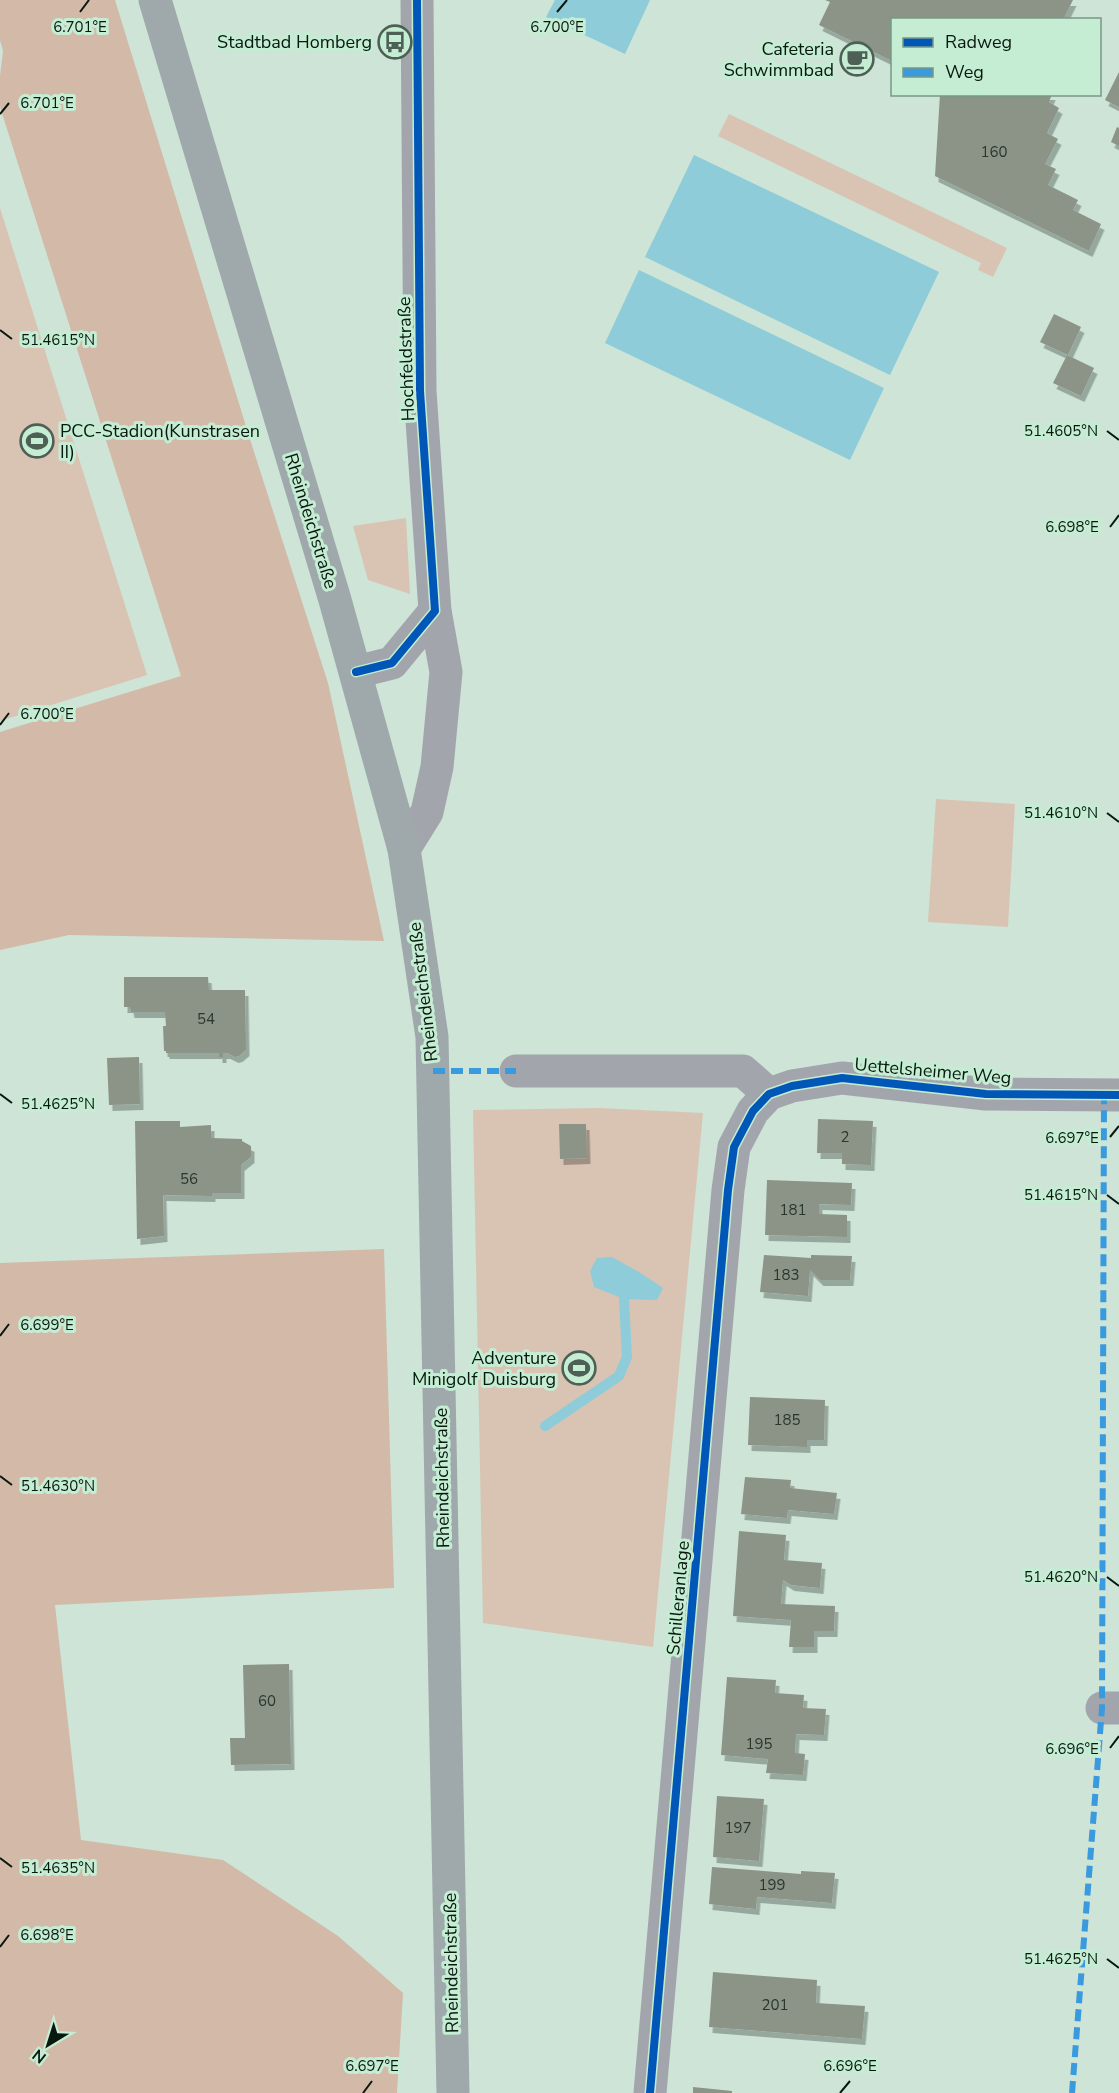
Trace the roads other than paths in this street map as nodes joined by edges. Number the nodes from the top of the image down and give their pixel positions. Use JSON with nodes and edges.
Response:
{"nodes":[{"id":1,"x":155,"y":0,"type":"edge"},
{"id":2,"x":417,"y":0,"type":"edge"},
{"id":3,"x":435,"y":611,"type":"junction"},
{"id":4,"x":356,"y":672,"type":"junction"},
{"id":5,"x":404,"y":849,"type":"junction"},
{"id":6,"x":516,"y":1071,"type":"dead end"},
{"id":7,"x":1119,"y":1095,"type":"edge"},
{"id":8,"x":761,"y":1102,"type":"junction"},
{"id":9,"x":453,"y":2093,"type":"edge"},
{"id":10,"x":650,"y":2093,"type":"edge"}],
"edges":[{"from":1,"to":4,"type":"main road","name":"Rheindeichstraße"},
{"from":2,"to":3,"type":"street","name":"Hochfeldstraße"},
{"from":3,"to":4,"type":"street"},
{"from":3,"to":5,"type":"street","name":"Hochfeldstraße"},
{"from":4,"to":5,"type":"main road","name":"Rheindeichstraße"},
{"from":5,"to":9,"type":"main road","name":"Rheindeichstraße"},
{"from":6,"to":8,"type":"street"},
{"from":7,"to":8,"type":"street","name":"Uettelsheimer Weg"},
{"from":8,"to":10,"type":"street","name":"Schilleranlage"}]}
